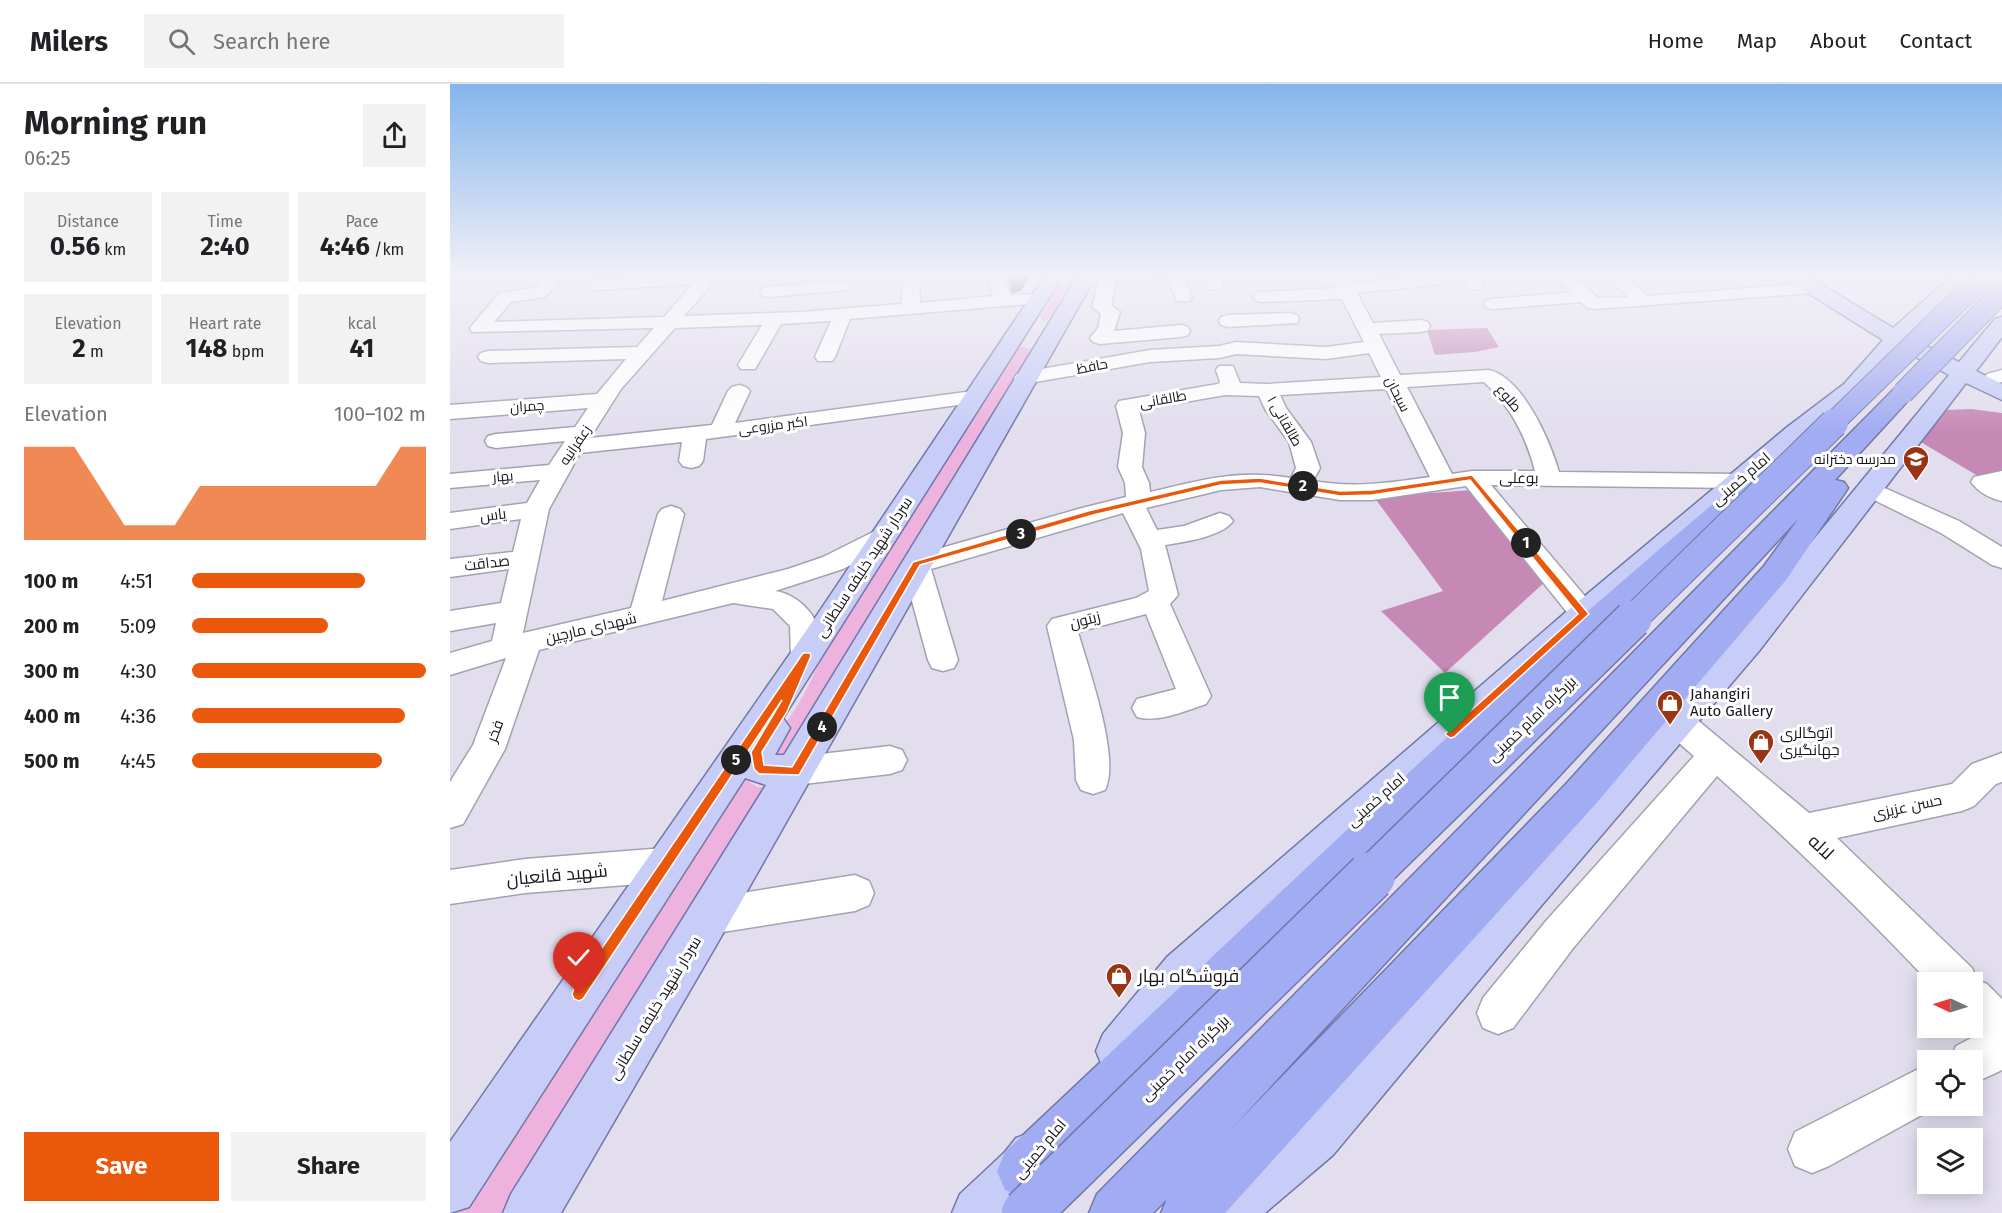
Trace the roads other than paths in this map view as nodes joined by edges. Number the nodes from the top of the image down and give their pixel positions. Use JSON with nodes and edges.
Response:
{"nodes":[{"id":1,"x":480,"y":327,"type":"edge"},
{"id":2,"x":515,"y":327,"type":"edge"},
{"id":3,"x":664,"y":327,"type":"edge"},
{"id":4,"x":762,"y":327,"type":"edge"},
{"id":5,"x":835,"y":327,"type":"edge"},
{"id":6,"x":1040,"y":327,"type":"edge"},
{"id":7,"x":1107,"y":327,"type":"edge"},
{"id":8,"x":1175,"y":327,"type":"edge"},
{"id":9,"x":1180,"y":327,"type":"edge"},
{"id":10,"x":1226,"y":327,"type":"edge"},
{"id":11,"x":1365,"y":327,"type":"edge"},
{"id":12,"x":1417,"y":327,"type":"edge"},
{"id":13,"x":1886,"y":327,"type":"edge"},
{"id":14,"x":1886,"y":327,"type":"edge"},
{"id":15,"x":1901,"y":327,"type":"edge"},
{"id":16,"x":1941,"y":327,"type":"edge"},
{"id":17,"x":1962,"y":327,"type":"edge"},
{"id":18,"x":1999,"y":327,"type":"edge"},
{"id":19,"x":1895,"y":332,"type":"junction"},
{"id":20,"x":1370,"y":337,"type":"junction"},
{"id":21,"x":1219,"y":351,"type":"junction"},
{"id":22,"x":642,"y":353,"type":"junction"},
{"id":23,"x":488,"y":357,"type":"dead end"},
{"id":24,"x":825,"y":357,"type":"dead end"},
{"id":25,"x":1022,"y":361,"type":"junction"},
{"id":26,"x":748,"y":365,"type":"dead end"},
{"id":27,"x":1958,"y":380,"type":"junction"},
{"id":28,"x":1392,"y":381,"type":"junction"},
{"id":29,"x":2000,"y":382,"type":"edge"},
{"id":30,"x":1225,"y":389,"type":"junction"},
{"id":31,"x":739,"y":391,"type":"dead end"},
{"id":32,"x":1887,"y":391,"type":"junction"},
{"id":33,"x":973,"y":397,"type":"junction"},
{"id":34,"x":1272,"y":399,"type":"junction"},
{"id":35,"x":604,"y":400,"type":"junction"},
{"id":36,"x":1402,"y":402,"type":"junction"},
{"id":37,"x":2002,"y":405,"type":"edge"},
{"id":38,"x":450,"y":412,"type":"edge"},
{"id":39,"x":720,"y":431,"type":"junction"},
{"id":40,"x":694,"y":434,"type":"junction"},
{"id":41,"x":578,"y":440,"type":"junction"},
{"id":42,"x":496,"y":441,"type":"dead end"},
{"id":43,"x":691,"y":461,"type":"dead end"},
{"id":44,"x":557,"y":471,"type":"junction"},
{"id":45,"x":1472,"y":478,"type":"junction"},
{"id":46,"x":2002,"y":478,"type":"edge"},
{"id":47,"x":1549,"y":479,"type":"junction"},
{"id":48,"x":1443,"y":480,"type":"junction"},
{"id":49,"x":450,"y":481,"type":"edge"},
{"id":50,"x":1740,"y":481,"type":"junction"},
{"id":51,"x":1299,"y":485,"type":"junction"},
{"id":52,"x":1870,"y":489,"type":"junction"},
{"id":53,"x":2002,"y":494,"type":"edge"},
{"id":54,"x":1135,"y":503,"type":"junction"},
{"id":55,"x":536,"y":509,"type":"junction"},
{"id":56,"x":671,"y":514,"type":"dead end"},
{"id":57,"x":450,"y":521,"type":"edge"},
{"id":58,"x":1220,"y":521,"type":"dead end"},
{"id":59,"x":884,"y":537,"type":"junction"},
{"id":60,"x":1149,"y":539,"type":"junction"},
{"id":61,"x":524,"y":559,"type":"junction"},
{"id":62,"x":2002,"y":559,"type":"edge"},
{"id":63,"x":916,"y":564,"type":"junction"},
{"id":64,"x":450,"y":568,"type":"edge"},
{"id":65,"x":732,"y":594,"type":"junction"},
{"id":66,"x":1154,"y":600,"type":"junction"},
{"id":67,"x":513,"y":611,"type":"junction"},
{"id":68,"x":1584,"y":614,"type":"junction"},
{"id":69,"x":644,"y":615,"type":"junction"},
{"id":70,"x":450,"y":621,"type":"edge"},
{"id":71,"x":516,"y":645,"type":"junction"},
{"id":72,"x":806,"y":656,"type":"junction"},
{"id":73,"x":944,"y":660,"type":"dead end"},
{"id":74,"x":451,"y":666,"type":"edge"},
{"id":75,"x":1148,"y":708,"type":"dead end"},
{"id":76,"x":1677,"y":722,"type":"junction"},
{"id":77,"x":1715,"y":755,"type":"junction"},
{"id":78,"x":890,"y":760,"type":"dead end"},
{"id":79,"x":2002,"y":767,"type":"edge"},
{"id":80,"x":795,"y":771,"type":"junction"},
{"id":81,"x":1094,"y":780,"type":"dead end"},
{"id":82,"x":450,"y":813,"type":"edge"},
{"id":83,"x":1803,"y":830,"type":"junction"},
{"id":84,"x":664,"y":865,"type":"junction"},
{"id":85,"x":450,"y":887,"type":"edge"},
{"id":86,"x":855,"y":893,"type":"dead end"},
{"id":87,"x":710,"y":916,"type":"junction"},
{"id":88,"x":1947,"y":972,"type":"edge"},
{"id":89,"x":1983,"y":1010,"type":"edge"},
{"id":90,"x":1498,"y":1013,"type":"dead end"},
{"id":91,"x":2002,"y":1030,"type":"edge"},
{"id":92,"x":2002,"y":1046,"type":"edge"},
{"id":93,"x":1983,"y":1056,"type":"edge"},
{"id":94,"x":1917,"y":1092,"type":"edge"},
{"id":95,"x":1812,"y":1149,"type":"dead end"},
{"id":96,"x":1024,"y":1171,"type":"junction"},
{"id":97,"x":450,"y":1188,"type":"edge"},
{"id":98,"x":530,"y":1213,"type":"edge"},
{"id":99,"x":980,"y":1213,"type":"edge"},
{"id":100,"x":1026,"y":1213,"type":"edge"},
{"id":101,"x":1116,"y":1213,"type":"edge"},
{"id":102,"x":1188,"y":1213,"type":"edge"},
{"id":103,"x":1223,"y":1213,"type":"edge"}],
"edges":[{"from":1,"to":2,"type":"street"},
{"from":3,"to":22,"type":"street","name":"زعفرانیه"},
{"from":4,"to":26,"type":"street"},
{"from":5,"to":24,"type":"street"},
{"from":6,"to":25,"type":"main road","name":"سردار شهید خلیفه سلطانی"},
{"from":7,"to":8,"type":"street","name":"حافظ"},
{"from":9,"to":21,"type":"street","name":"حافظ"},
{"from":10,"to":21,"type":"street"},
{"from":11,"to":20,"type":"street","name":"سبحان"},
{"from":12,"to":20,"type":"street","name":"حافظ"},
{"from":13,"to":19,"type":"main road"},
{"from":14,"to":19,"type":"main road"},
{"from":15,"to":19,"type":"main road","name":"امام خمینی"},
{"from":16,"to":32,"type":"highway","name":"بزرگراه امام خمینی","bridge":true},
{"from":17,"to":32,"type":"highway","name":"بزرگراه امام خمینی","bridge":true},
{"from":18,"to":27,"type":"main road"},
{"from":19,"to":27,"type":"main road"},
{"from":19,"to":50,"type":"main road","name":"امام خمینی"},
{"from":20,"to":21,"type":"street","name":"حافظ"},
{"from":20,"to":28,"type":"street","name":"سبحان"},
{"from":21,"to":25,"type":"street","name":"حافظ"},
{"from":21,"to":30,"type":"street"},
{"from":22,"to":23,"type":"street"},
{"from":22,"to":35,"type":"street","name":"زعفرانیه"},
{"from":25,"to":33,"type":"main road","name":"سردار شهید خلیفه سلطانی"},
{"from":25,"to":63,"type":"main road","name":"سردار شهید خلیفه سلطانی"},
{"from":27,"to":29,"type":"main road"},
{"from":27,"to":37,"type":"main road"},
{"from":27,"to":52,"type":"main road"},
{"from":28,"to":34,"type":"street","name":"طالقانی"},
{"from":28,"to":36,"type":"street","name":"سبحان"},
{"from":28,"to":47,"type":"street","name":"طلوع"},
{"from":30,"to":34,"type":"street","name":"طالقانی"},
{"from":30,"to":54,"type":"street","name":"طالقانی"},
{"from":31,"to":39,"type":"street"},
{"from":32,"to":96,"type":"highway"},
{"from":32,"to":100,"type":"highway","name":"بزرگراه امام خمینی","bridge":true},
{"from":32,"to":101,"type":"highway","name":"بزرگراه امام خمینی"},
{"from":32,"to":102,"type":"highway"},
{"from":33,"to":39,"type":"street","name":"اکبر مزروعی"},
{"from":33,"to":59,"type":"main road","name":"سردار شهید خلیفه سلطانی"},
{"from":34,"to":36,"type":"street"},
{"from":34,"to":51,"type":"street","name":"طالقانی ۱"},
{"from":35,"to":38,"type":"street","name":"چمران"},
{"from":35,"to":41,"type":"street","name":"زعفرانیه"},
{"from":36,"to":48,"type":"street","name":"سبحان"},
{"from":39,"to":40,"type":"street","name":"اکبر مزروعی"},
{"from":40,"to":41,"type":"street","name":"اکبر مزروعی"},
{"from":40,"to":43,"type":"street"},
{"from":41,"to":42,"type":"street","name":"اکبر مزروعی"},
{"from":41,"to":44,"type":"street","name":"زعفرانیه"},
{"from":44,"to":49,"type":"street","name":"بهار"},
{"from":44,"to":55,"type":"street","name":"زعفرانیه"},
{"from":45,"to":47,"type":"street","name":"بوعلی"},
{"from":45,"to":48,"type":"street","name":"بوعلی"},
{"from":45,"to":68,"type":"street"},
{"from":46,"to":53,"type":"street"},
{"from":47,"to":50,"type":"street","name":"بوعلی"},
{"from":48,"to":51,"type":"street","name":"بوعلی"},
{"from":50,"to":68,"type":"main road","name":"امام خمینی"},
{"from":51,"to":54,"type":"street","name":"بوعلی"},
{"from":52,"to":62,"type":"street"},
{"from":52,"to":76,"type":"main road"},
{"from":54,"to":60,"type":"street"},
{"from":54,"to":63,"type":"street","name":"بوعلی"},
{"from":55,"to":57,"type":"street","name":"یاس"},
{"from":55,"to":61,"type":"street","name":"زعفرانیه"},
{"from":56,"to":69,"type":"street"},
{"from":58,"to":60,"type":"street"},
{"from":59,"to":65,"type":"street","name":"شهدای مارچین"},
{"from":59,"to":72,"type":"main road","name":"سردار شهید خلیفه سلطانی"},
{"from":60,"to":66,"type":"street"},
{"from":61,"to":64,"type":"street","name":"صداقت"},
{"from":61,"to":67,"type":"street","name":"زعفرانیه"},
{"from":63,"to":73,"type":"street"},
{"from":63,"to":80,"type":"main road","name":"سردار شهید خلیفه سلطانی"},
{"from":65,"to":69,"type":"street","name":"شهدای مارچین"},
{"from":65,"to":72,"type":"street","name":"شهدای مارچین"},
{"from":66,"to":75,"type":"street"},
{"from":66,"to":81,"type":"street","name":"زیتون"},
{"from":67,"to":70,"type":"street"},
{"from":67,"to":71,"type":"street","name":"زعفرانیه"},
{"from":68,"to":96,"type":"main road","name":"امام خمینی"},
{"from":69,"to":71,"type":"street","name":"شهدای مارچین"},
{"from":71,"to":74,"type":"street","name":"شهدای مارچین"},
{"from":71,"to":82,"type":"street","name":"فخر"},
{"from":72,"to":80,"type":"main road"},
{"from":72,"to":84,"type":"main road","name":"سردار شهید خلیفه سلطانی"},
{"from":76,"to":77,"type":"street","name":"لاله"},
{"from":76,"to":103,"type":"main road"},
{"from":77,"to":83,"type":"street","name":"لاله"},
{"from":77,"to":90,"type":"street"},
{"from":78,"to":80,"type":"street"},
{"from":79,"to":83,"type":"street","name":"حسن عزیزی"},
{"from":80,"to":87,"type":"main road","name":"سردار شهید خلیفه سلطانی"},
{"from":83,"to":88,"type":"street","name":"لاله"},
{"from":84,"to":85,"type":"street","name":"شهید قانعیان"},
{"from":84,"to":97,"type":"main road","name":"سردار شهید خلیفه سلطانی"},
{"from":86,"to":87,"type":"street"},
{"from":87,"to":98,"type":"main road","name":"سردار شهید خلیفه سلطانی"},
{"from":89,"to":91,"type":"street"},
{"from":92,"to":93,"type":"street"},
{"from":94,"to":95,"type":"street"},
{"from":96,"to":99,"type":"main road","name":"امام خمینی"}]}
